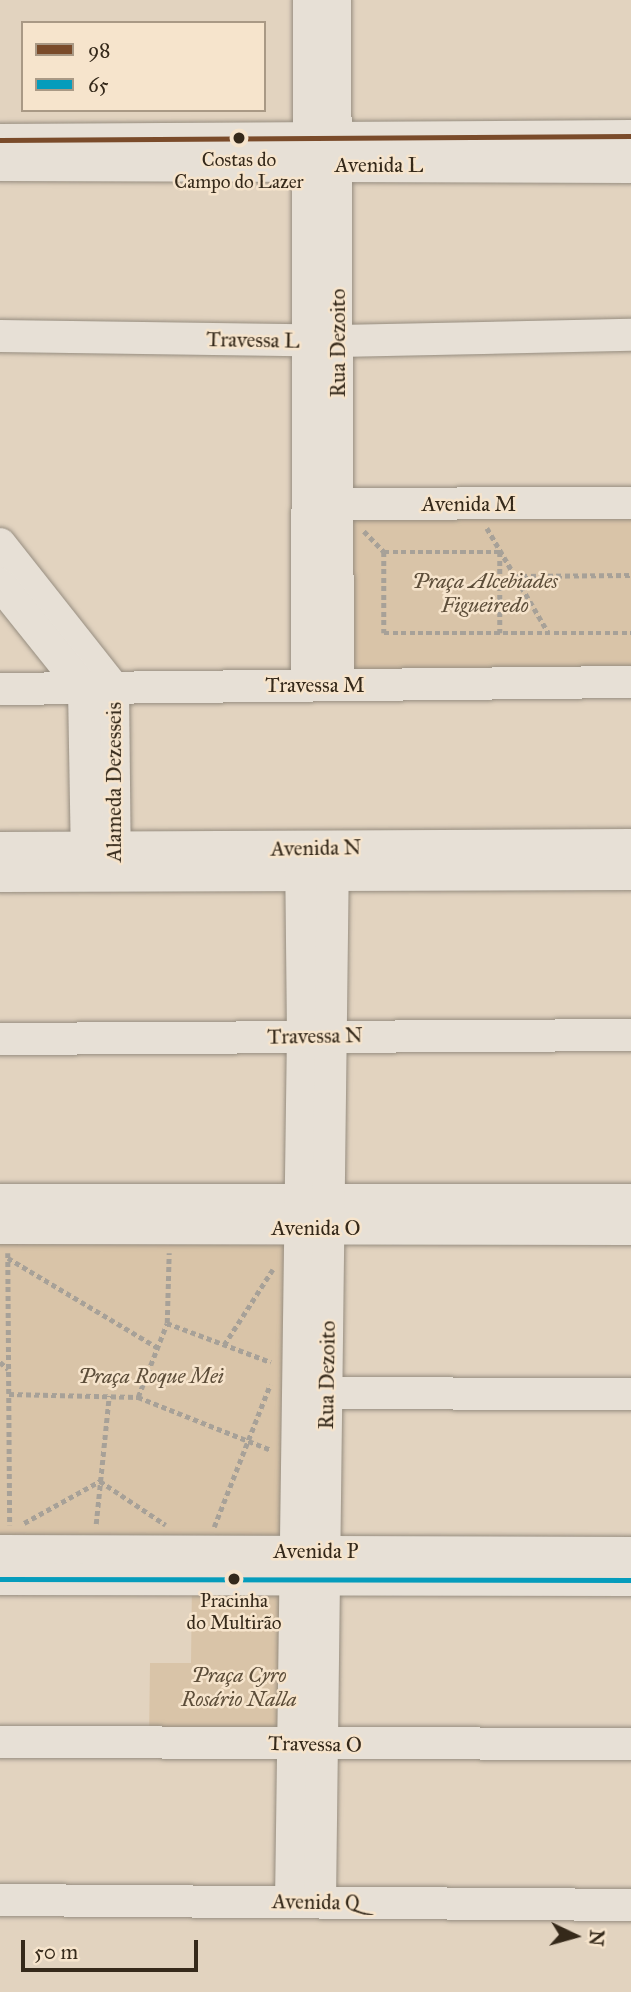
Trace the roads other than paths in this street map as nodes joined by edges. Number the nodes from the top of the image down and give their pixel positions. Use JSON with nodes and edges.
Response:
{"nodes":[{"id":1,"x":309,"y":0,"type":"edge"},
{"id":2,"x":335,"y":0,"type":"edge"},
{"id":3,"x":631,"y":136,"type":"edge"},
{"id":4,"x":0,"y":140,"type":"edge"},
{"id":5,"x":322,"y":152,"type":"junction"},
{"id":6,"x":0,"y":165,"type":"edge"},
{"id":7,"x":631,"y":167,"type":"edge"},
{"id":8,"x":631,"y":335,"type":"edge"},
{"id":9,"x":0,"y":336,"type":"edge"},
{"id":10,"x":323,"y":341,"type":"junction"},
{"id":11,"x":631,"y":503,"type":"edge"},
{"id":12,"x":323,"y":505,"type":"junction"},
{"id":13,"x":0,"y":544,"type":"edge"},
{"id":14,"x":0,"y":584,"type":"edge"},
{"id":15,"x":631,"y":682,"type":"edge"},
{"id":16,"x":322,"y":685,"type":"junction"},
{"id":17,"x":0,"y":688,"type":"edge"},
{"id":18,"x":99,"y":688,"type":"junction"},
{"id":19,"x":631,"y":845,"type":"edge"},
{"id":20,"x":0,"y":848,"type":"edge"},
{"id":21,"x":101,"y":862,"type":"junction"},
{"id":22,"x":301,"y":862,"type":"junction"},
{"id":23,"x":333,"y":862,"type":"junction"},
{"id":24,"x":631,"y":874,"type":"edge"},
{"id":25,"x":0,"y":877,"type":"edge"},
{"id":26,"x":631,"y":1035,"type":"edge"},
{"id":27,"x":317,"y":1036,"type":"junction"},
{"id":28,"x":0,"y":1039,"type":"edge"},
{"id":29,"x":631,"y":1200,"type":"edge"},
{"id":30,"x":314,"y":1214,"type":"junction"},
{"id":31,"x":4,"y":1229,"type":"edge"},
{"id":32,"x":631,"y":1229,"type":"edge"},
{"id":33,"x":300,"y":1381,"type":"junction"},
{"id":34,"x":631,"y":1394,"type":"edge"},
{"id":35,"x":0,"y":1550,"type":"edge"},
{"id":36,"x":631,"y":1553,"type":"edge"},
{"id":37,"x":130,"y":1565,"type":"junction"},
{"id":38,"x":310,"y":1566,"type":"junction"},
{"id":39,"x":466,"y":1566,"type":"junction"},
{"id":40,"x":0,"y":1579,"type":"edge"},
{"id":41,"x":631,"y":1580,"type":"edge"},
{"id":42,"x":0,"y":1742,"type":"edge"},
{"id":43,"x":307,"y":1744,"type":"junction"},
{"id":44,"x":631,"y":1744,"type":"edge"},
{"id":45,"x":0,"y":1900,"type":"edge"},
{"id":46,"x":305,"y":1902,"type":"junction"},
{"id":47,"x":631,"y":1905,"type":"edge"}],
"edges":[{"from":1,"to":5,"type":"street","name":"Rua Dezoito"},
{"from":2,"to":5,"type":"street","name":"Rua Dezoito"},
{"from":3,"to":5,"type":"street","name":"Avenida L"},
{"from":4,"to":5,"type":"street","name":"Avenida L"},
{"from":5,"to":6,"type":"street","name":"Avenida L"},
{"from":5,"to":7,"type":"street","name":"Avenida L"},
{"from":5,"to":10,"type":"street","name":"Rua Dezoito"},
{"from":8,"to":10,"type":"street","name":"Travessa L"},
{"from":9,"to":10,"type":"street","name":"Travessa L"},
{"from":10,"to":12,"type":"street","name":"Rua Dezoito"},
{"from":11,"to":12,"type":"street","name":"Avenida M"},
{"from":12,"to":16,"type":"street","name":"Rua Dezoito"},
{"from":13,"to":18,"type":"street"},
{"from":14,"to":18,"type":"street"},
{"from":15,"to":16,"type":"street","name":"Travessa M"},
{"from":16,"to":18,"type":"street","name":"Travessa M"},
{"from":17,"to":18,"type":"street","name":"Travessa M"},
{"from":18,"to":21,"type":"street","name":"Alameda Dezesseis"},
{"from":19,"to":23,"type":"street","name":"Avenida N"},
{"from":20,"to":21,"type":"street","name":"Avenida N"},
{"from":21,"to":22,"type":"street","name":"Avenida N"},
{"from":21,"to":25,"type":"street","name":"Avenida N"},
{"from":22,"to":23,"type":"street","name":"Avenida N"},
{"from":22,"to":27,"type":"street","name":"Rua Dezoito"},
{"from":23,"to":24,"type":"street","name":"Avenida N"},
{"from":23,"to":27,"type":"street","name":"Rua Dezoito"},
{"from":26,"to":27,"type":"street","name":"Travessa N"},
{"from":27,"to":28,"type":"street","name":"Travessa N"},
{"from":27,"to":30,"type":"street","name":"Rua Dezoito"},
{"from":29,"to":30,"type":"street","name":"Avenida O"},
{"from":30,"to":31,"type":"street","name":"Avenida O"},
{"from":30,"to":31,"type":"street","name":"Avenida O"},
{"from":30,"to":32,"type":"street","name":"Avenida O"},
{"from":30,"to":33,"type":"street","name":"Rua Dezoito"},
{"from":33,"to":34,"type":"street"},
{"from":33,"to":38,"type":"street","name":"Rua Dezoito"},
{"from":33,"to":38,"type":"street","name":"Rua Dezoito"},
{"from":35,"to":37,"type":"street","name":"Avenida P"},
{"from":36,"to":39,"type":"street","name":"Avenida P"},
{"from":37,"to":38,"type":"street","name":"Avenida P"},
{"from":37,"to":38,"type":"street","name":"Avenida P"},
{"from":37,"to":40,"type":"street","name":"Avenida P"},
{"from":38,"to":39,"type":"street","name":"Avenida P"},
{"from":38,"to":43,"type":"street","name":"Rua Dezoito"},
{"from":39,"to":41,"type":"street","name":"Avenida P"},
{"from":42,"to":43,"type":"street","name":"Travessa O"},
{"from":43,"to":44,"type":"street","name":"Travessa O"},
{"from":43,"to":46,"type":"street","name":"Rua Dezoito"},
{"from":45,"to":46,"type":"street","name":"Avenida Q"},
{"from":46,"to":47,"type":"street","name":"Avenida Q"}]}
